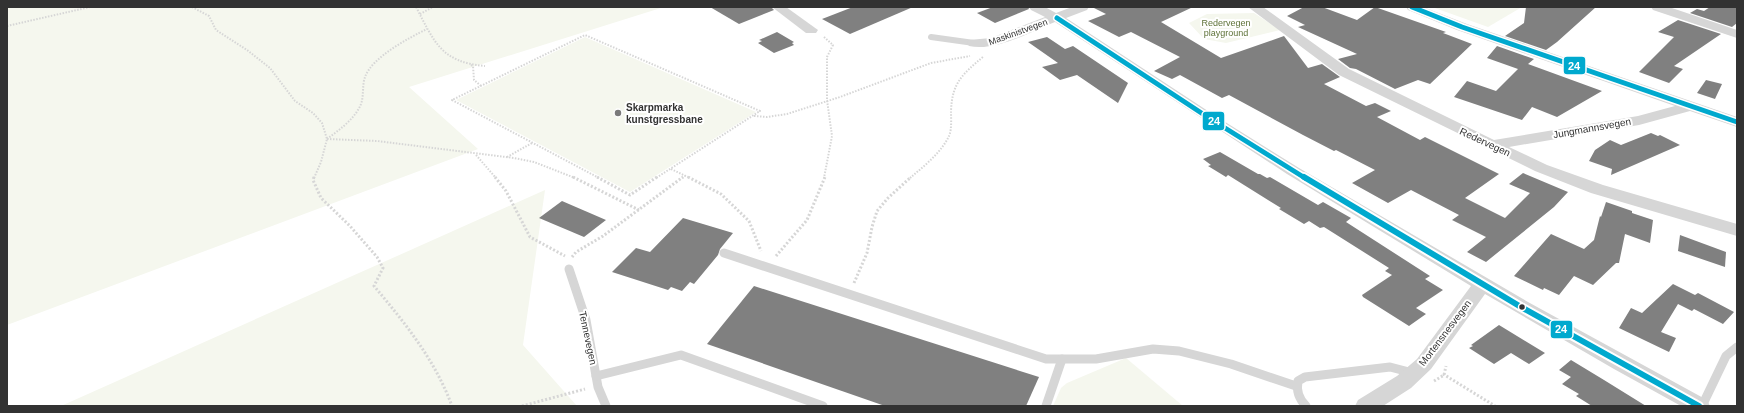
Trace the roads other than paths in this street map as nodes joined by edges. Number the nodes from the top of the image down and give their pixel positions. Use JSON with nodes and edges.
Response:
{"nodes":[{"id":1,"x":778,"y":7,"type":"edge"},
{"id":2,"x":1035,"y":7,"type":"edge"},
{"id":3,"x":1083,"y":7,"type":"edge"},
{"id":4,"x":1254,"y":7,"type":"edge"},
{"id":5,"x":1412,"y":7,"type":"edge"},
{"id":6,"x":1657,"y":7,"type":"edge"},
{"id":7,"x":1057,"y":18,"type":"junction"},
{"id":8,"x":811,"y":30,"type":"road end"},
{"id":9,"x":1737,"y":34,"type":"edge"},
{"id":10,"x":931,"y":37,"type":"dead end"},
{"id":11,"x":974,"y":43,"type":"joint"},
{"id":12,"x":1690,"y":106,"type":"junction"},
{"id":13,"x":1737,"y":122,"type":"edge"},
{"id":14,"x":1492,"y":145,"type":"junction"},
{"id":15,"x":1737,"y":230,"type":"edge"},
{"id":16,"x":724,"y":253,"type":"dead end"},
{"id":17,"x":569,"y":269,"type":"dead end"},
{"id":18,"x":1482,"y":284,"type":"junction"},
{"id":19,"x":1737,"y":347,"type":"edge"},
{"id":20,"x":1062,"y":359,"type":"junction"},
{"id":21,"x":1414,"y":373,"type":"junction"},
{"id":22,"x":596,"y":376,"type":"junction"},
{"id":23,"x":1296,"y":386,"type":"junction"},
{"id":24,"x":606,"y":406,"type":"edge"},
{"id":25,"x":823,"y":406,"type":"edge"},
{"id":26,"x":1046,"y":406,"type":"edge"},
{"id":27,"x":1306,"y":406,"type":"edge"},
{"id":28,"x":1367,"y":406,"type":"edge"},
{"id":29,"x":1699,"y":406,"type":"edge"},
{"id":30,"x":1702,"y":406,"type":"edge"}],
"edges":[{"from":1,"to":8,"type":"street"},
{"from":2,"to":7,"type":"street"},
{"from":3,"to":7,"type":"street","name":"Maskinistvegen"},
{"from":4,"to":14,"type":"street","name":"Redervegen"},
{"from":5,"to":12,"type":"street"},
{"from":6,"to":9,"type":"street"},
{"from":7,"to":11,"type":"street","name":"Maskinistvegen"},
{"from":7,"to":18,"type":"street"},
{"from":10,"to":11,"type":"lane"},
{"from":12,"to":13,"type":"street"},
{"from":12,"to":14,"type":"street","name":"Jungmannsvegen"},
{"from":14,"to":15,"type":"street","name":"Redervegen"},
{"from":16,"to":20,"type":"lane"},
{"from":17,"to":22,"type":"lane","name":"Tennevegen"},
{"from":18,"to":21,"type":"street","name":"Mortensnesvegen"},
{"from":18,"to":29,"type":"street"},
{"from":19,"to":30,"type":"lane"},
{"from":20,"to":23,"type":"lane"},
{"from":20,"to":26,"type":"lane"},
{"from":21,"to":23,"type":"lane"},
{"from":21,"to":28,"type":"street","name":"Mortensnesvegen"},
{"from":22,"to":24,"type":"lane","name":"Tennevegen"},
{"from":22,"to":25,"type":"lane"},
{"from":23,"to":27,"type":"lane"}]}
